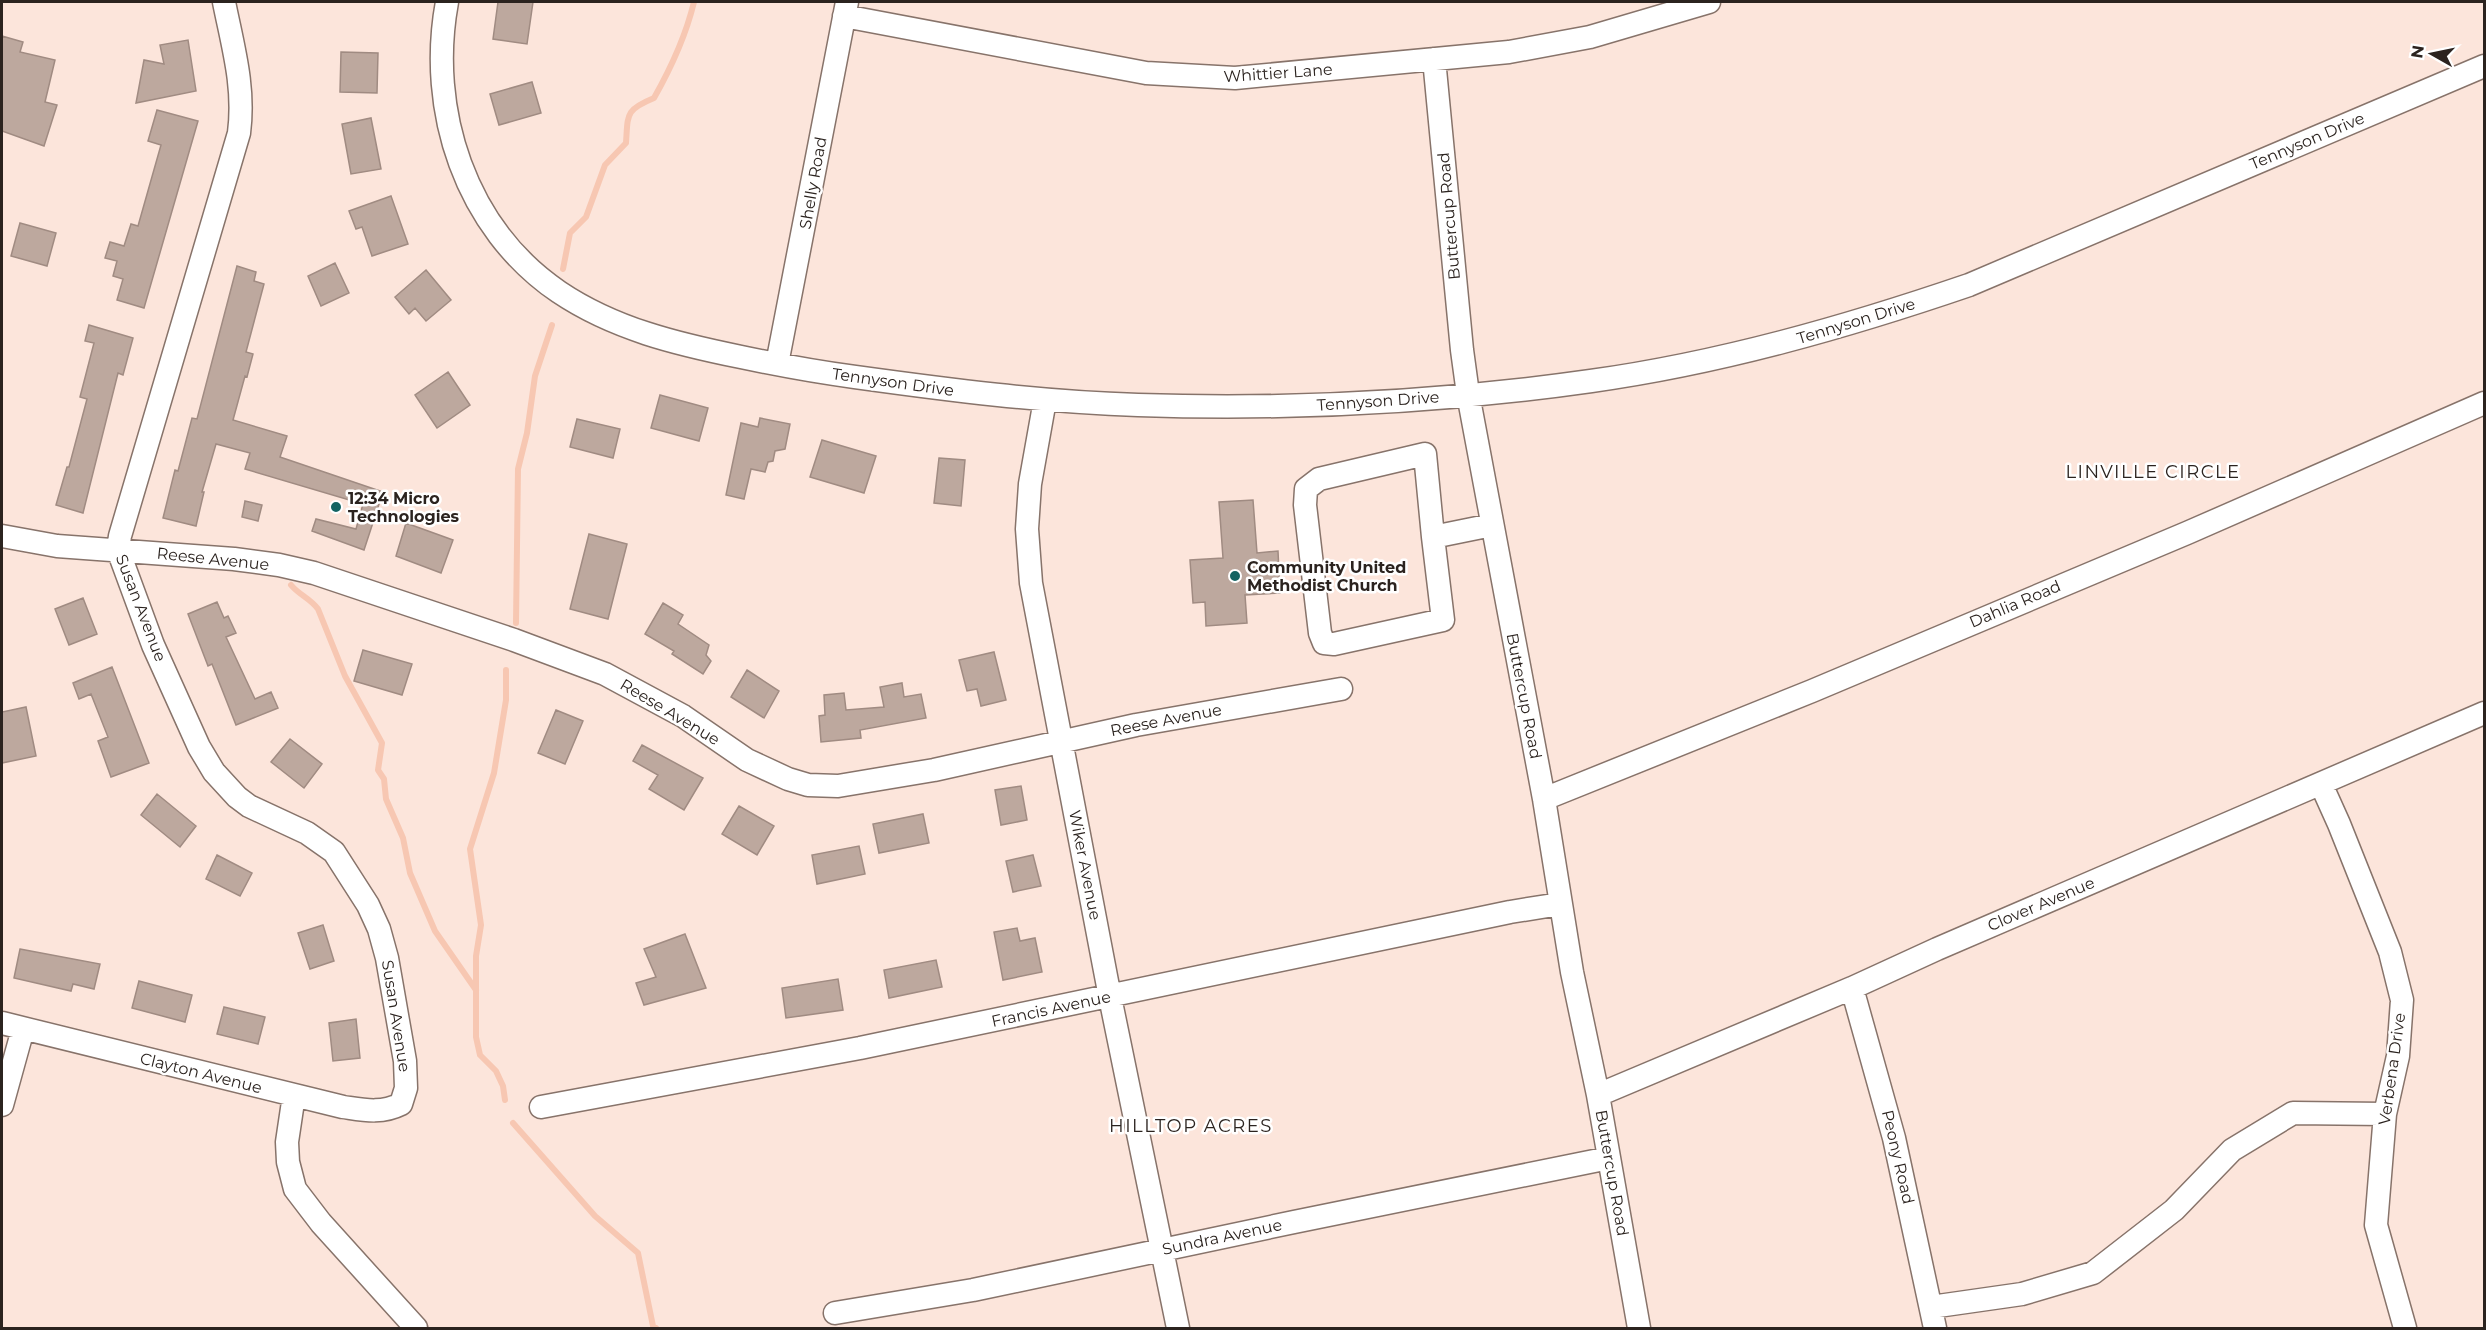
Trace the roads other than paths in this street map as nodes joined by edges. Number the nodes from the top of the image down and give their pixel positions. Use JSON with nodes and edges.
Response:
{"nodes":[{"id":1,"x":224,"y":2,"type":"edge"},
{"id":2,"x":447,"y":2,"type":"edge"},
{"id":3,"x":1709,"y":2,"type":"edge"},
{"id":4,"x":845,"y":9,"type":"edge"},
{"id":5,"x":1434,"y":59,"type":"junction"},
{"id":6,"x":2484,"y":66,"type":"edge"},
{"id":7,"x":777,"y":364,"type":"junction"},
{"id":8,"x":1468,"y":394,"type":"junction"},
{"id":9,"x":1045,"y":400,"type":"junction"},
{"id":10,"x":2484,"y":404,"type":"edge"},
{"id":11,"x":1492,"y":525,"type":"junction"},
{"id":12,"x":2,"y":536,"type":"edge"},
{"id":13,"x":1433,"y":537,"type":"junction"},
{"id":14,"x":118,"y":550,"type":"junction"},
{"id":15,"x":1341,"y":689,"type":"dead end"},
{"id":16,"x":2484,"y":713,"type":"edge"},
{"id":17,"x":1062,"y":741,"type":"junction"},
{"id":18,"x":2321,"y":784,"type":"junction"},
{"id":19,"x":1544,"y":799,"type":"junction"},
{"id":20,"x":1560,"y":904,"type":"junction"},
{"id":21,"x":1852,"y":988,"type":"junction"},
{"id":22,"x":1110,"y":997,"type":"junction"},
{"id":23,"x":12,"y":1026,"type":"edge"},
{"id":24,"x":294,"y":1095,"type":"junction"},
{"id":25,"x":1598,"y":1095,"type":"junction"},
{"id":26,"x":401,"y":1104,"type":"joint"},
{"id":27,"x":2,"y":1105,"type":"edge"},
{"id":28,"x":541,"y":1107,"type":"dead end"},
{"id":29,"x":2385,"y":1114,"type":"junction"},
{"id":30,"x":1609,"y":1158,"type":"junction"},
{"id":31,"x":1163,"y":1250,"type":"junction"},
{"id":32,"x":835,"y":1313,"type":"dead end"},
{"id":33,"x":1933,"y":1318,"type":"edge"},
{"id":34,"x":416,"y":1329,"type":"edge"},
{"id":35,"x":1178,"y":1329,"type":"edge"},
{"id":36,"x":1639,"y":1329,"type":"edge"},
{"id":37,"x":2405,"y":1329,"type":"edge"}],
"edges":[{"from":1,"to":14,"type":"street","name":"Susan Avenue"},
{"from":2,"to":7,"type":"street","name":"Tennyson Drive"},
{"from":3,"to":5,"type":"street","name":"Whittier Lane"},
{"from":4,"to":5,"type":"street","name":"Whittier Lane"},
{"from":4,"to":7,"type":"street","name":"Shelly Road"},
{"from":5,"to":8,"type":"street","name":"Buttercup Road"},
{"from":6,"to":8,"type":"street","name":"Tennyson Drive"},
{"from":7,"to":9,"type":"street","name":"Tennyson Drive"},
{"from":8,"to":9,"type":"street","name":"Tennyson Drive"},
{"from":8,"to":11,"type":"street","name":"Buttercup Road"},
{"from":9,"to":17,"type":"street","name":"Wiker Avenue"},
{"from":10,"to":19,"type":"street","name":"Dahlia Road"},
{"from":11,"to":13,"type":"street"},
{"from":11,"to":19,"type":"street","name":"Buttercup Road"},
{"from":12,"to":14,"type":"street","name":"Reese Avenue"},
{"from":13,"to":13,"type":"street"},
{"from":14,"to":17,"type":"street","name":"Reese Avenue"},
{"from":14,"to":26,"type":"street","name":"Susan Avenue"},
{"from":15,"to":17,"type":"street","name":"Reese Avenue"},
{"from":16,"to":18,"type":"street","name":"Clover Avenue"},
{"from":17,"to":22,"type":"street","name":"Wiker Avenue"},
{"from":18,"to":21,"type":"street","name":"Clover Avenue"},
{"from":18,"to":29,"type":"street","name":"Verbena Drive"},
{"from":19,"to":20,"type":"street","name":"Buttercup Road"},
{"from":20,"to":22,"type":"street","name":"Francis Avenue"},
{"from":20,"to":25,"type":"street","name":"Buttercup Road"},
{"from":21,"to":25,"type":"street","name":"Clover Avenue"},
{"from":21,"to":33,"type":"street","name":"Peony Road"},
{"from":22,"to":28,"type":"street","name":"Francis Avenue"},
{"from":22,"to":31,"type":"street","name":"Wiker Avenue"},
{"from":23,"to":24,"type":"street","name":"Clayton Avenue"},
{"from":23,"to":27,"type":"street"},
{"from":24,"to":26,"type":"street","name":"Clayton Avenue"},
{"from":24,"to":34,"type":"street"},
{"from":25,"to":30,"type":"street","name":"Buttercup Road"},
{"from":29,"to":33,"type":"street"},
{"from":29,"to":37,"type":"street","name":"Verbena Drive"},
{"from":30,"to":31,"type":"street","name":"Sundra Avenue"},
{"from":30,"to":36,"type":"street","name":"Buttercup Road"},
{"from":31,"to":32,"type":"street","name":"Sundra Avenue"},
{"from":31,"to":35,"type":"street","name":"Wiker Avenue"}]}
